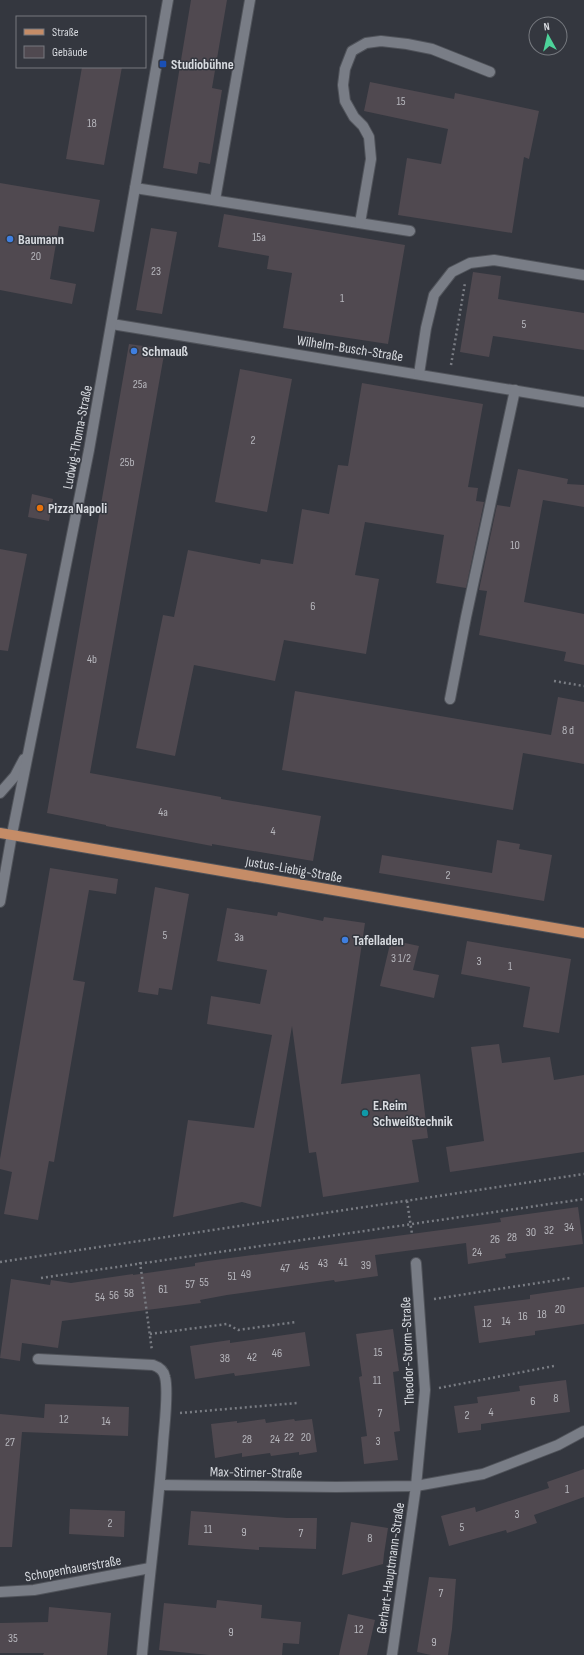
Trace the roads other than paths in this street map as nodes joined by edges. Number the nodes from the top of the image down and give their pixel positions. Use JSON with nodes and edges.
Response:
{"nodes":[{"id":1,"x":168,"y":0,"type":"edge"},
{"id":2,"x":250,"y":0,"type":"edge"},
{"id":3,"x":490,"y":72,"type":"dead end"},
{"id":4,"x":135,"y":188,"type":"junction"},
{"id":5,"x":215,"y":200,"type":"junction"},
{"id":6,"x":360,"y":223,"type":"junction"},
{"id":7,"x":410,"y":231,"type":"dead end"},
{"id":8,"x":584,"y":276,"type":"edge"},
{"id":9,"x":112,"y":324,"type":"junction"},
{"id":10,"x":419,"y":374,"type":"junction"},
{"id":11,"x":515,"y":390,"type":"junction"},
{"id":12,"x":584,"y":402,"type":"edge"},
{"id":13,"x":450,"y":699,"type":"dead end"},
{"id":14,"x":29,"y":750,"type":"junction"},
{"id":15,"x":0,"y":793,"type":"edge"},
{"id":16,"x":0,"y":832,"type":"edge"},
{"id":17,"x":12,"y":834,"type":"junction"},
{"id":18,"x":0,"y":896,"type":"edge"},
{"id":19,"x":584,"y":933,"type":"edge"},
{"id":20,"x":416,"y":1263,"type":"dead end"},
{"id":21,"x":38,"y":1359,"type":"dead end"},
{"id":22,"x":584,"y":1431,"type":"edge"},
{"id":23,"x":160,"y":1485,"type":"junction"},
{"id":24,"x":416,"y":1486,"type":"junction"},
{"id":25,"x":150,"y":1568,"type":"junction"},
{"id":26,"x":0,"y":1592,"type":"edge"},
{"id":27,"x":142,"y":1655,"type":"edge"},
{"id":28,"x":392,"y":1655,"type":"edge"}],
"edges":[{"from":1,"to":4,"type":"street","name":"Ludwig-Thoma-Straße"},
{"from":2,"to":5,"type":"street"},
{"from":3,"to":6,"type":"street"},
{"from":4,"to":5,"type":"street"},
{"from":4,"to":9,"type":"street","name":"Ludwig-Thoma-Straße"},
{"from":5,"to":6,"type":"street"},
{"from":6,"to":7,"type":"street"},
{"from":8,"to":10,"type":"street"},
{"from":9,"to":10,"type":"street","name":"Wilhelm-Busch-Straße"},
{"from":9,"to":14,"type":"street","name":"Ludwig-Thoma-Straße"},
{"from":10,"to":11,"type":"street","name":"Wilhelm-Busch-Straße"},
{"from":11,"to":12,"type":"street","name":"Wilhelm-Busch-Straße"},
{"from":11,"to":13,"type":"street"},
{"from":14,"to":15,"type":"street"},
{"from":14,"to":17,"type":"street","name":"Ludwig-Thoma-Straße"},
{"from":16,"to":17,"type":"main road","name":"Justus-Liebig-Straße"},
{"from":17,"to":18,"type":"street","name":"Ludwig-Thoma-Straße"},
{"from":17,"to":19,"type":"main road","name":"Justus-Liebig-Straße"},
{"from":20,"to":24,"type":"street","name":"Theodor-Storm-Straße"},
{"from":21,"to":23,"type":"street"},
{"from":22,"to":24,"type":"street","name":"Max-Stirner-Straße"},
{"from":23,"to":24,"type":"street","name":"Max-Stirner-Straße"},
{"from":23,"to":25,"type":"street"},
{"from":24,"to":28,"type":"street","name":"Gerhart-Hauptmann-Straße"},
{"from":25,"to":26,"type":"street","name":"Schopenhauerstraße"},
{"from":25,"to":27,"type":"street"}]}
